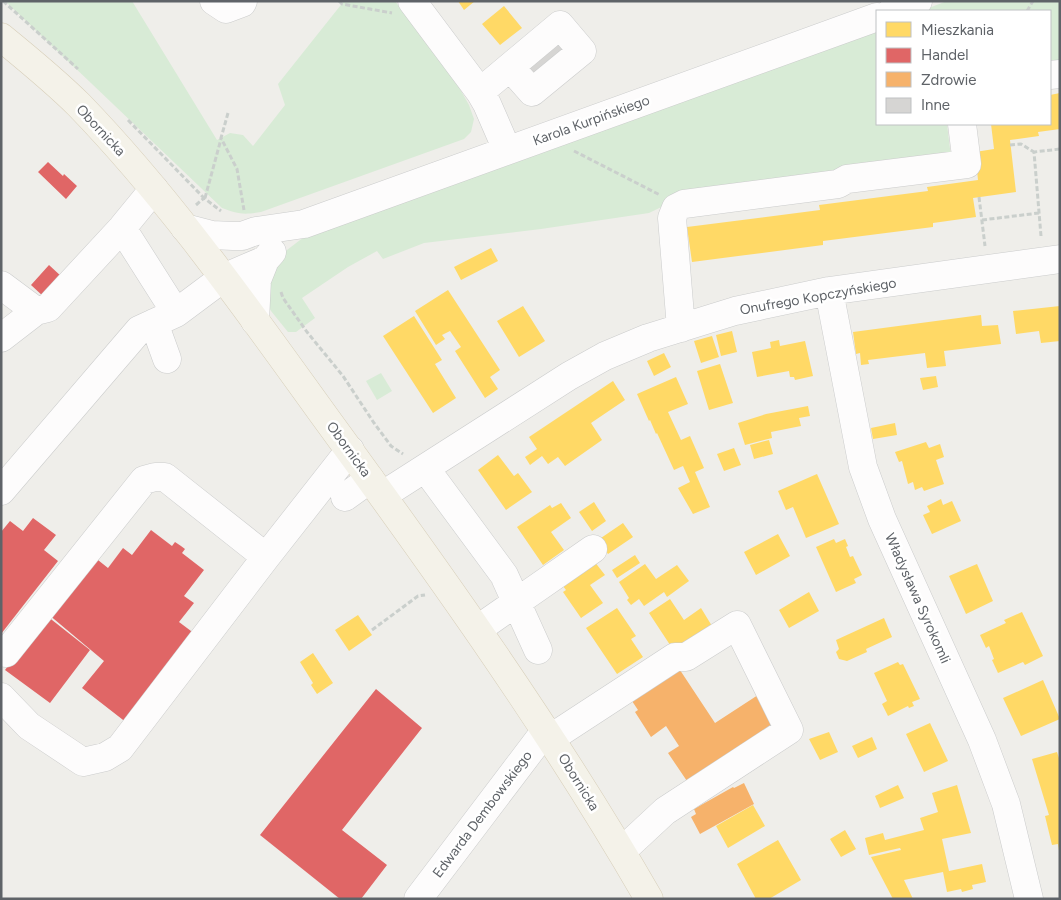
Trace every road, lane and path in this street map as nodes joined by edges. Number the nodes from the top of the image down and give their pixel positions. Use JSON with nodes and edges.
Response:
{"nodes":[{"id":1,"x":214,"y":1,"type":"edge"},
{"id":2,"x":243,"y":1,"type":"edge"},
{"id":3,"x":339,"y":1,"type":"edge"},
{"id":4,"x":918,"y":1,"type":"edge"},
{"id":5,"x":405,"y":8,"type":"edge"},
{"id":6,"x":895,"y":10,"type":"edge"},
{"id":7,"x":876,"y":17,"type":"edge"},
{"id":8,"x":1,"y":37,"type":"edge"},
{"id":9,"x":510,"y":67,"type":"dead end"},
{"id":10,"x":480,"y":92,"type":"junction"},
{"id":11,"x":228,"y":113,"type":"dead end"},
{"id":12,"x":962,"y":125,"type":"edge"},
{"id":13,"x":221,"y":138,"type":"junction"},
{"id":14,"x":1010,"y":145,"type":"dead end"},
{"id":15,"x":1060,"y":149,"type":"edge"},
{"id":16,"x":507,"y":150,"type":"junction"},
{"id":17,"x":1034,"y":152,"type":"junction"},
{"id":18,"x":154,"y":189,"type":"junction"},
{"id":19,"x":978,"y":197,"type":"dead end"},
{"id":20,"x":204,"y":198,"type":"junction"},
{"id":21,"x":1039,"y":213,"type":"junction"},
{"id":22,"x":223,"y":214,"type":"dead end"},
{"id":23,"x":982,"y":220,"type":"junction"},
{"id":24,"x":182,"y":224,"type":"junction"},
{"id":25,"x":243,"y":224,"type":"junction"},
{"id":26,"x":304,"y":224,"type":"junction"},
{"id":27,"x":122,"y":228,"type":"junction"},
{"id":28,"x":1041,"y":236,"type":"dead end"},
{"id":29,"x":1060,"y":259,"type":"edge"},
{"id":30,"x":264,"y":260,"type":"junction"},
{"id":31,"x":988,"y":269,"type":"junction"},
{"id":32,"x":223,"y":278,"type":"junction"},
{"id":33,"x":1,"y":285,"type":"edge"},
{"id":34,"x":280,"y":290,"type":"dead end"},
{"id":35,"x":829,"y":291,"type":"junction"},
{"id":36,"x":36,"y":311,"type":"junction"},
{"id":37,"x":165,"y":318,"type":"junction"},
{"id":38,"x":255,"y":321,"type":"junction"},
{"id":39,"x":681,"y":328,"type":"junction"},
{"id":40,"x":1,"y":338,"type":"edge"},
{"id":41,"x":167,"y":359,"type":"dead end"},
{"id":42,"x":350,"y":450,"type":"junction"},
{"id":43,"x":427,"y":473,"type":"junction"},
{"id":44,"x":377,"y":487,"type":"junction"},
{"id":45,"x":1,"y":490,"type":"edge"},
{"id":46,"x":345,"y":497,"type":"dead end"},
{"id":47,"x":593,"y":549,"type":"dead end"},
{"id":48,"x":266,"y":557,"type":"junction"},
{"id":49,"x":426,"y":594,"type":"dead end"},
{"id":50,"x":516,"y":602,"type":"junction"},
{"id":51,"x":478,"y":629,"type":"junction"},
{"id":52,"x":372,"y":630,"type":"dead end"},
{"id":53,"x":538,"y":650,"type":"dead end"},
{"id":54,"x":6,"y":653,"type":"dead end"},
{"id":55,"x":1,"y":697,"type":"edge"},
{"id":56,"x":548,"y":734,"type":"junction"},
{"id":57,"x":622,"y":851,"type":"junction"},
{"id":58,"x":418,"y":899,"type":"edge"},
{"id":59,"x":649,"y":899,"type":"edge"},
{"id":60,"x":1029,"y":899,"type":"edge"}],
"edges":[{"from":1,"to":2,"type":"street"},
{"from":3,"to":5,"type":"path"},
{"from":4,"to":6,"type":"street"},
{"from":5,"to":10,"type":"street"},
{"from":7,"to":16,"type":"street","name":"Karola Kurpińskiego"},
{"from":8,"to":18,"type":"main road","name":"Obornicka"},
{"from":9,"to":10,"type":"street"},
{"from":10,"to":16,"type":"street"},
{"from":11,"to":13,"type":"path"},
{"from":12,"to":39,"type":"street"},
{"from":13,"to":20,"type":"path"},
{"from":13,"to":25,"type":"path"},
{"from":14,"to":17,"type":"path"},
{"from":15,"to":17,"type":"path"},
{"from":16,"to":26,"type":"street","name":"Karola Kurpińskiego"},
{"from":17,"to":21,"type":"path"},
{"from":18,"to":24,"type":"main road","name":"Obornicka"},
{"from":18,"to":27,"type":"street"},
{"from":19,"to":23,"type":"path"},
{"from":20,"to":22,"type":"path"},
{"from":20,"to":24,"type":"path"},
{"from":21,"to":23,"type":"path"},
{"from":21,"to":28,"type":"path"},
{"from":23,"to":31,"type":"path"},
{"from":24,"to":25,"type":"street","name":"Karola Kurpińskiego"},
{"from":24,"to":32,"type":"main road","name":"Obornicka"},
{"from":25,"to":26,"type":"street","name":"Karola Kurpińskiego"},
{"from":25,"to":32,"type":"street"},
{"from":26,"to":30,"type":"street","name":"Karola Kurpińskiego"},
{"from":27,"to":36,"type":"street"},
{"from":27,"to":37,"type":"street"},
{"from":29,"to":31,"type":"street","name":"Onufrego Kopczyńskiego"},
{"from":30,"to":32,"type":"street","name":"Karola Kurpińskiego"},
{"from":30,"to":38,"type":"street","name":"Karola Kurpińskiego"},
{"from":31,"to":35,"type":"street","name":"Onufrego Kopczyńskiego"},
{"from":32,"to":37,"type":"street","name":"Karola Kurpińskiego"},
{"from":32,"to":38,"type":"main road","name":"Obornicka"},
{"from":33,"to":36,"type":"street"},
{"from":34,"to":43,"type":"path"},
{"from":35,"to":39,"type":"street","name":"Onufrego Kopczyńskiego"},
{"from":35,"to":60,"type":"street","name":"Władysława Syrokomli"},
{"from":36,"to":40,"type":"street"},
{"from":37,"to":41,"type":"street"},
{"from":37,"to":45,"type":"street","name":"Karola Kurpińskiego"},
{"from":38,"to":42,"type":"main road","name":"Obornicka"},
{"from":39,"to":43,"type":"street","name":"Onufrego Kopczyńskiego"},
{"from":42,"to":44,"type":"main road","name":"Obornicka"},
{"from":42,"to":48,"type":"street"},
{"from":43,"to":44,"type":"street","name":"Onufrego Kopczyńskiego"},
{"from":43,"to":50,"type":"street"},
{"from":44,"to":46,"type":"street","name":"Onufrego Kopczyńskiego"},
{"from":44,"to":51,"type":"main road","name":"Obornicka"},
{"from":47,"to":50,"type":"street"},
{"from":48,"to":54,"type":"street"},
{"from":48,"to":55,"type":"street"},
{"from":49,"to":52,"type":"path"},
{"from":50,"to":51,"type":"street"},
{"from":50,"to":53,"type":"street"},
{"from":51,"to":56,"type":"main road","name":"Obornicka"},
{"from":56,"to":57,"type":"main road","name":"Obornicka"},
{"from":56,"to":57,"type":"street"},
{"from":56,"to":58,"type":"street","name":"Edwarda Dembowskiego"},
{"from":57,"to":59,"type":"main road","name":"Obornicka"}]}
